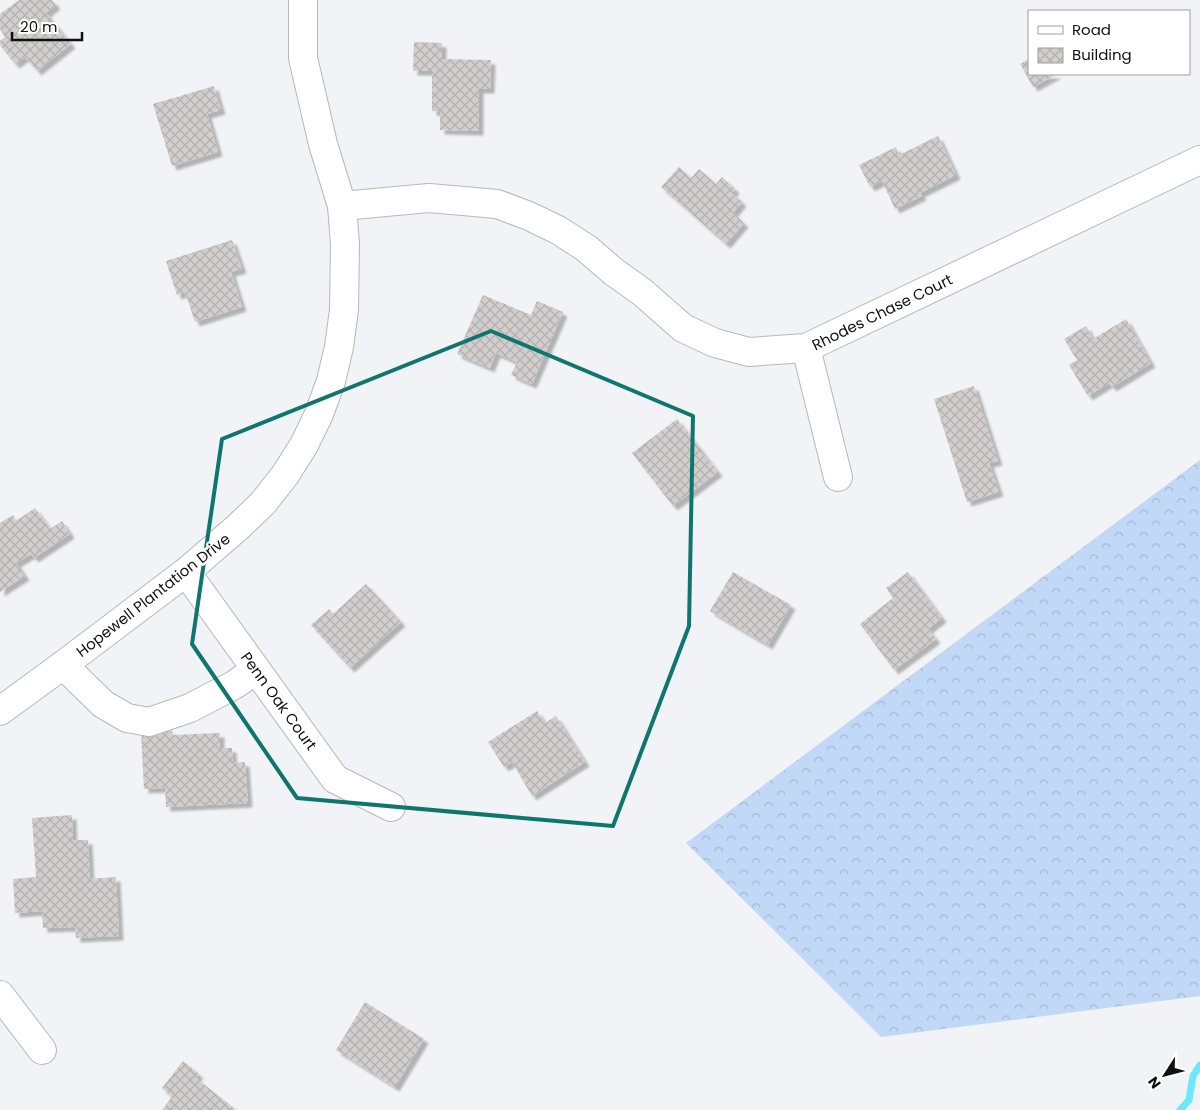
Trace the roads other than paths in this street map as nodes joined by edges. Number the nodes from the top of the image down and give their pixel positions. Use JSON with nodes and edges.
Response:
{"nodes":[{"id":1,"x":303,"y":0,"type":"edge"},
{"id":2,"x":1200,"y":160,"type":"edge"},
{"id":3,"x":342,"y":206,"type":"junction"},
{"id":4,"x":806,"y":348,"type":"junction"},
{"id":5,"x":838,"y":477,"type":"dead end"},
{"id":6,"x":186,"y":572,"type":"junction"},
{"id":7,"x":63,"y":665,"type":"junction"},
{"id":8,"x":256,"y":670,"type":"junction"},
{"id":9,"x":0,"y":711,"type":"edge"},
{"id":10,"x":391,"y":807,"type":"dead end"},
{"id":11,"x":0,"y":995,"type":"edge"},
{"id":12,"x":42,"y":1050,"type":"dead end"}],
"edges":[{"from":1,"to":3,"type":"street","name":"Hopewell Plantation Drive"},
{"from":2,"to":4,"type":"street","name":"Rhodes Chase Court"},
{"from":3,"to":4,"type":"street","name":"Rhodes Chase Court"},
{"from":3,"to":6,"type":"street","name":"Hopewell Plantation Drive"},
{"from":4,"to":5,"type":"street"},
{"from":6,"to":7,"type":"street","name":"Hopewell Plantation Drive"},
{"from":6,"to":8,"type":"street","name":"Penn Oak Court"},
{"from":7,"to":8,"type":"street"},
{"from":7,"to":9,"type":"street","name":"Hopewell Plantation Drive"},
{"from":8,"to":10,"type":"street","name":"Penn Oak Court"},
{"from":11,"to":12,"type":"street"}]}
